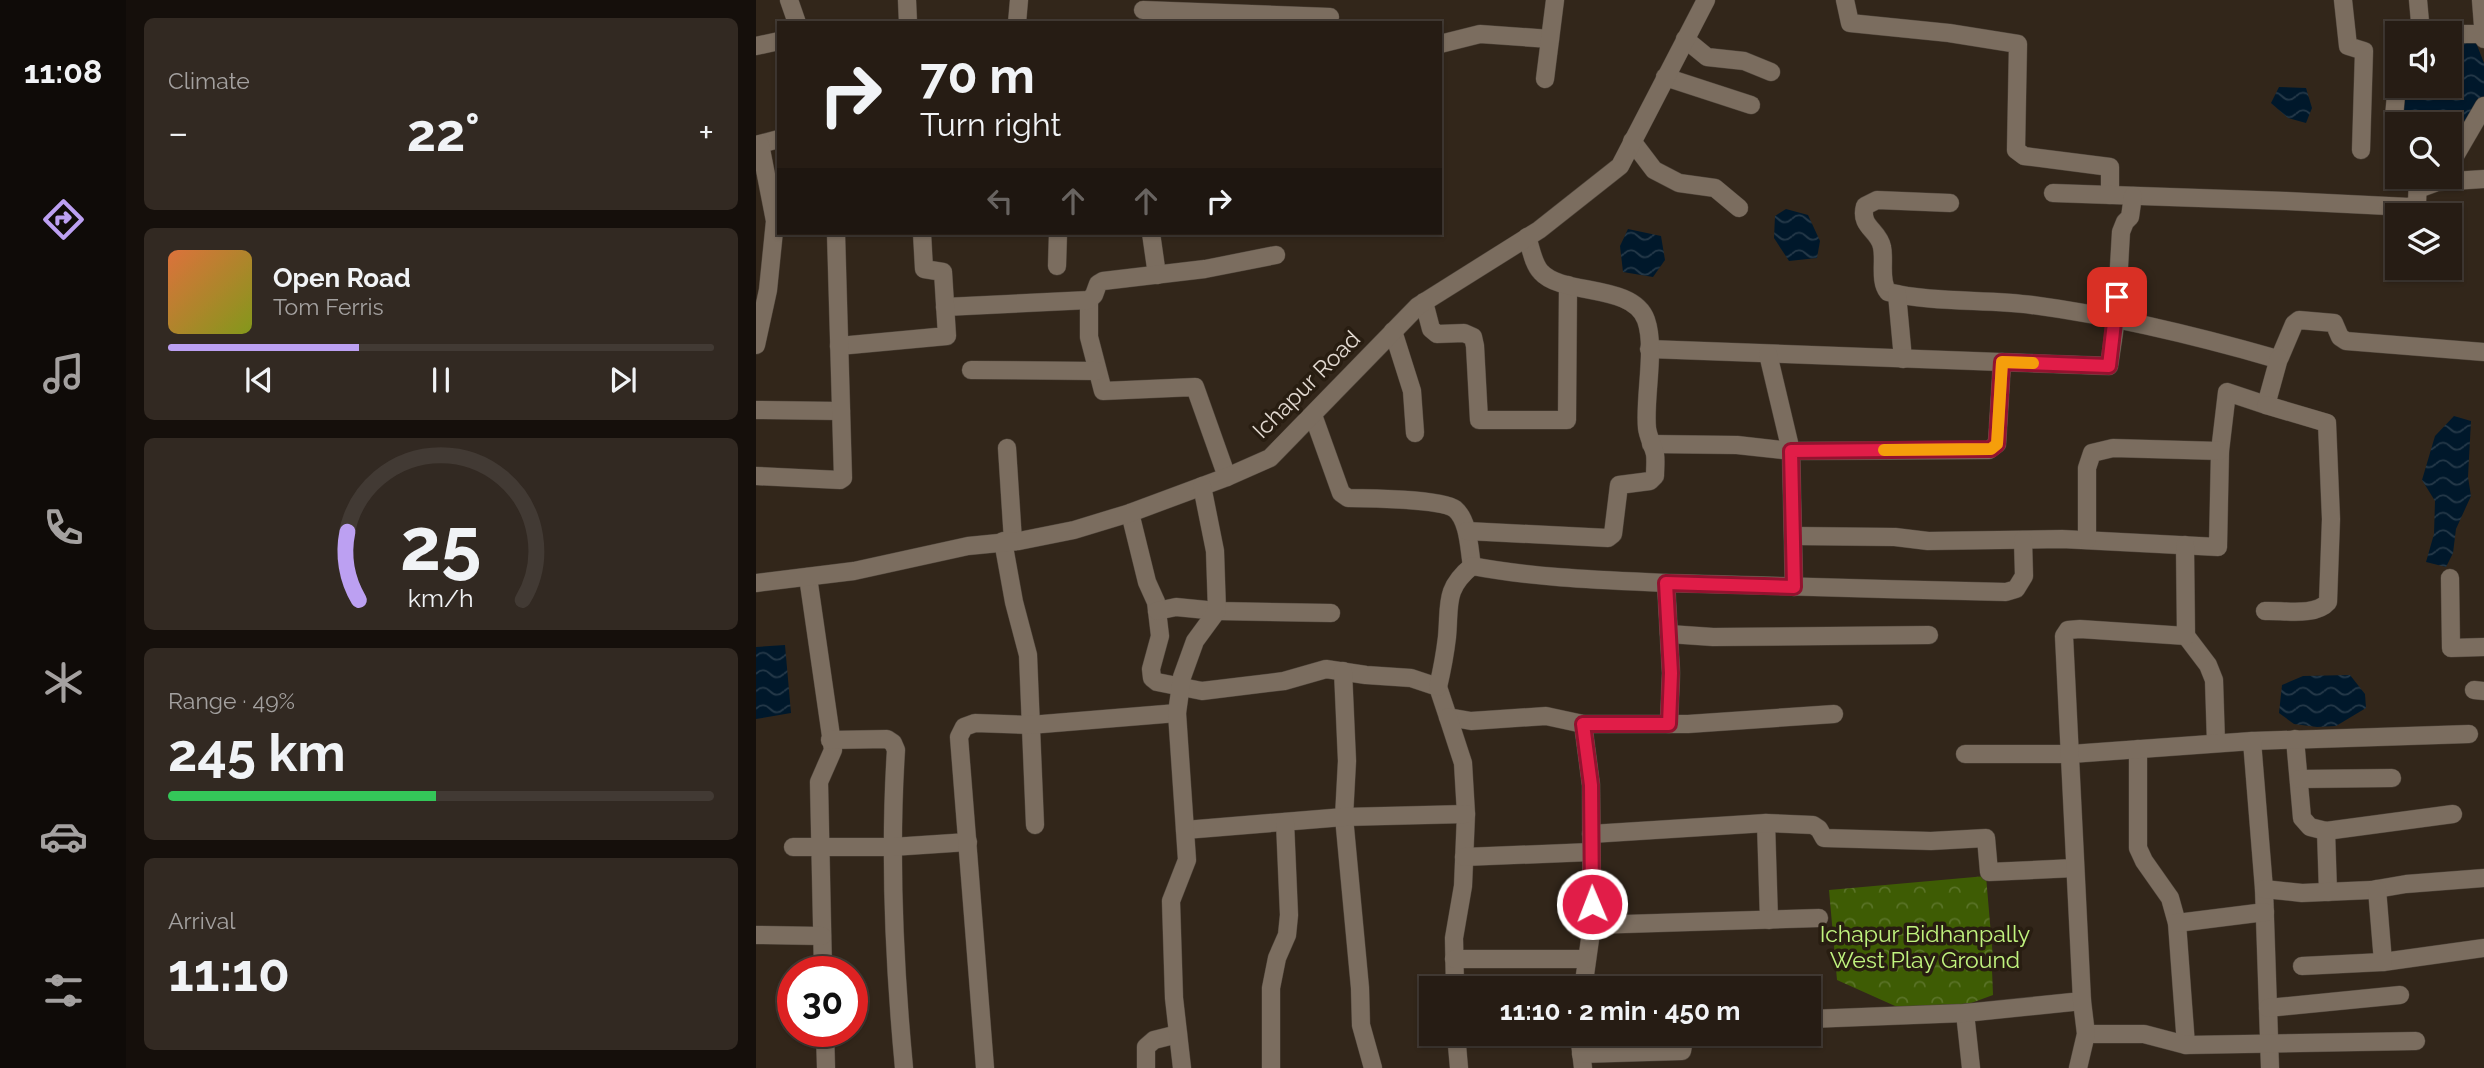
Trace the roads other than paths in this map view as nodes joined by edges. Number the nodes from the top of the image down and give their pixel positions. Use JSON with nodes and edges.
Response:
{"nodes":[{"id":1,"x":789,"y":0,"type":"edge"},
{"id":2,"x":907,"y":0,"type":"edge"},
{"id":3,"x":1019,"y":0,"type":"edge"},
{"id":4,"x":1555,"y":0,"type":"edge"},
{"id":5,"x":1706,"y":0,"type":"edge"},
{"id":6,"x":1845,"y":0,"type":"edge"},
{"id":7,"x":2343,"y":0,"type":"edge"},
{"id":8,"x":2418,"y":0,"type":"edge"},
{"id":9,"x":2481,"y":0,"type":"edge"},
{"id":10,"x":1143,"y":10,"type":"dead end"},
{"id":11,"x":1330,"y":13,"type":"edge"},
{"id":12,"x":796,"y":21,"type":"edge"},
{"id":13,"x":908,"y":21,"type":"edge"},
{"id":14,"x":1017,"y":21,"type":"edge"},
{"id":15,"x":2420,"y":21,"type":"edge"},
{"id":16,"x":2462,"y":34,"type":"edge"},
{"id":17,"x":2484,"y":35,"type":"edge"},
{"id":18,"x":1550,"y":39,"type":"junction"},
{"id":19,"x":1685,"y":39,"type":"junction"},
{"id":20,"x":777,"y":41,"type":"edge"},
{"id":21,"x":1442,"y":44,"type":"edge"},
{"id":22,"x":756,"y":46,"type":"edge"},
{"id":23,"x":1771,"y":72,"type":"dead end"},
{"id":24,"x":1665,"y":77,"type":"junction"},
{"id":25,"x":1545,"y":79,"type":"dead end"},
{"id":26,"x":1751,"y":105,"type":"dead end"},
{"id":27,"x":2484,"y":106,"type":"edge"},
{"id":28,"x":777,"y":139,"type":"edge"},
{"id":29,"x":1632,"y":141,"type":"junction"},
{"id":30,"x":758,"y":144,"type":"edge"},
{"id":31,"x":2462,"y":144,"type":"edge"},
{"id":32,"x":2361,"y":150,"type":"dead end"},
{"id":33,"x":2484,"y":179,"type":"edge"},
{"id":34,"x":2462,"y":180,"type":"edge"},
{"id":35,"x":2418,"y":189,"type":"edge"},
{"id":36,"x":2053,"y":193,"type":"dead end"},
{"id":37,"x":2110,"y":195,"type":"junction"},
{"id":38,"x":2133,"y":196,"type":"junction"},
{"id":39,"x":1950,"y":203,"type":"dead end"},
{"id":40,"x":1739,"y":208,"type":"dead end"},
{"id":41,"x":836,"y":235,"type":"edge"},
{"id":42,"x":922,"y":235,"type":"edge"},
{"id":43,"x":1058,"y":235,"type":"edge"},
{"id":44,"x":1152,"y":235,"type":"edge"},
{"id":45,"x":1527,"y":237,"type":"junction"},
{"id":46,"x":1276,"y":255,"type":"dead end"},
{"id":47,"x":1057,"y":266,"type":"dead end"},
{"id":48,"x":1157,"y":275,"type":"junction"},
{"id":49,"x":1568,"y":285,"type":"junction"},
{"id":50,"x":762,"y":289,"type":"edge"},
{"id":51,"x":1897,"y":294,"type":"junction"},
{"id":52,"x":1089,"y":300,"type":"junction"},
{"id":53,"x":1424,"y":302,"type":"junction"},
{"id":54,"x":945,"y":307,"type":"junction"},
{"id":55,"x":2116,"y":319,"type":"junction"},
{"id":56,"x":1393,"y":331,"type":"junction"},
{"id":57,"x":756,"y":345,"type":"edge"},
{"id":58,"x":839,"y":346,"type":"junction"},
{"id":59,"x":1649,"y":349,"type":"junction"},
{"id":60,"x":2484,"y":352,"type":"edge"},
{"id":61,"x":1768,"y":354,"type":"junction"},
{"id":62,"x":2279,"y":358,"type":"junction"},
{"id":63,"x":1903,"y":359,"type":"junction"},
{"id":64,"x":2002,"y":362,"type":"junction"},
{"id":65,"x":971,"y":370,"type":"dead end"},
{"id":66,"x":1097,"y":371,"type":"junction"},
{"id":67,"x":2266,"y":405,"type":"junction"},
{"id":68,"x":756,"y":410,"type":"edge"},
{"id":69,"x":841,"y":411,"type":"junction"},
{"id":70,"x":1313,"y":415,"type":"junction"},
{"id":71,"x":1415,"y":433,"type":"dead end"},
{"id":72,"x":1651,"y":444,"type":"junction"},
{"id":73,"x":1007,"y":448,"type":"dead end"},
{"id":74,"x":1791,"y":451,"type":"junction"},
{"id":75,"x":2220,"y":451,"type":"junction"},
{"id":76,"x":756,"y":476,"type":"edge"},
{"id":77,"x":1227,"y":477,"type":"junction"},
{"id":78,"x":1202,"y":485,"type":"junction"},
{"id":79,"x":1130,"y":513,"type":"junction"},
{"id":80,"x":1467,"y":531,"type":"junction"},
{"id":81,"x":1794,"y":537,"type":"junction"},
{"id":82,"x":2023,"y":540,"type":"junction"},
{"id":83,"x":2087,"y":540,"type":"junction"},
{"id":84,"x":1008,"y":541,"type":"junction"},
{"id":85,"x":2185,"y":545,"type":"junction"},
{"id":86,"x":1472,"y":566,"type":"junction"},
{"id":87,"x":808,"y":577,"type":"junction"},
{"id":88,"x":2450,"y":578,"type":"dead end"},
{"id":89,"x":756,"y":583,"type":"edge"},
{"id":90,"x":1666,"y":583,"type":"junction"},
{"id":91,"x":1794,"y":587,"type":"junction"},
{"id":92,"x":1157,"y":611,"type":"junction"},
{"id":93,"x":1217,"y":611,"type":"junction"},
{"id":94,"x":2264,"y":611,"type":"dead end"},
{"id":95,"x":1331,"y":612,"type":"dead end"},
{"id":96,"x":1669,"y":634,"type":"junction"},
{"id":97,"x":1929,"y":635,"type":"dead end"},
{"id":98,"x":2186,"y":636,"type":"junction"},
{"id":99,"x":2484,"y":647,"type":"edge"},
{"id":100,"x":1343,"y":671,"type":"junction"},
{"id":101,"x":1180,"y":687,"type":"junction"},
{"id":102,"x":1438,"y":687,"type":"junction"},
{"id":103,"x":1177,"y":713,"type":"junction"},
{"id":104,"x":1834,"y":714,"type":"dead end"},
{"id":105,"x":1448,"y":717,"type":"junction"},
{"id":106,"x":1583,"y":724,"type":"junction"},
{"id":107,"x":1669,"y":724,"type":"junction"},
{"id":108,"x":1030,"y":725,"type":"junction"},
{"id":109,"x":2469,"y":734,"type":"dead end"},
{"id":110,"x":2295,"y":739,"type":"junction"},
{"id":111,"x":830,"y":740,"type":"junction"},
{"id":112,"x":2252,"y":741,"type":"junction"},
{"id":113,"x":2216,"y":743,"type":"junction"},
{"id":114,"x":2138,"y":749,"type":"junction"},
{"id":115,"x":1965,"y":754,"type":"dead end"},
{"id":116,"x":2071,"y":754,"type":"junction"},
{"id":117,"x":2392,"y":778,"type":"dead end"},
{"id":118,"x":2299,"y":779,"type":"junction"},
{"id":119,"x":1466,"y":814,"type":"junction"},
{"id":120,"x":2453,"y":814,"type":"dead end"},
{"id":121,"x":1344,"y":817,"type":"junction"},
{"id":122,"x":1285,"y":822,"type":"junction"},
{"id":123,"x":1766,"y":823,"type":"junction"},
{"id":124,"x":1035,"y":825,"type":"dead end"},
{"id":125,"x":1185,"y":830,"type":"junction"},
{"id":126,"x":2326,"y":831,"type":"junction"},
{"id":127,"x":968,"y":842,"type":"junction"},
{"id":128,"x":1591,"y":843,"type":"junction"},
{"id":129,"x":793,"y":847,"type":"dead end"},
{"id":130,"x":820,"y":847,"type":"junction"},
{"id":131,"x":892,"y":847,"type":"junction"},
{"id":132,"x":1464,"y":857,"type":"junction"},
{"id":133,"x":2075,"y":868,"type":"junction"},
{"id":134,"x":2484,"y":878,"type":"edge"},
{"id":135,"x":2264,"y":889,"type":"junction"},
{"id":136,"x":2377,"y":890,"type":"junction"},
{"id":137,"x":2328,"y":892,"type":"junction"},
{"id":138,"x":2265,"y":912,"type":"junction"},
{"id":139,"x":1819,"y":918,"type":"dead end"},
{"id":140,"x":1769,"y":919,"type":"junction"},
{"id":141,"x":2177,"y":923,"type":"junction"},
{"id":142,"x":1592,"y":925,"type":"junction"},
{"id":143,"x":756,"y":935,"type":"edge"},
{"id":144,"x":822,"y":936,"type":"junction"},
{"id":145,"x":2484,"y":948,"type":"edge"},
{"id":146,"x":823,"y":956,"type":"edge"},
{"id":147,"x":1454,"y":959,"type":"junction"},
{"id":148,"x":1587,"y":959,"type":"junction"},
{"id":149,"x":2383,"y":962,"type":"junction"},
{"id":150,"x":2302,"y":966,"type":"dead end"},
{"id":151,"x":1455,"y":976,"type":"edge"},
{"id":152,"x":1585,"y":976,"type":"edge"},
{"id":153,"x":2399,"y":995,"type":"dead end"},
{"id":154,"x":2082,"y":1001,"type":"junction"},
{"id":155,"x":2268,"y":1008,"type":"junction"},
{"id":156,"x":1965,"y":1013,"type":"junction"},
{"id":157,"x":1821,"y":1019,"type":"edge"},
{"id":158,"x":1178,"y":1034,"type":"junction"},
{"id":159,"x":2086,"y":1034,"type":"junction"},
{"id":160,"x":2416,"y":1041,"type":"dead end"},
{"id":161,"x":2269,"y":1044,"type":"junction"},
{"id":162,"x":2186,"y":1045,"type":"junction"},
{"id":163,"x":1457,"y":1046,"type":"edge"},
{"id":164,"x":1683,"y":1046,"type":"edge"},
{"id":165,"x":825,"y":1047,"type":"edge"},
{"id":166,"x":1582,"y":1061,"type":"edge"},
{"id":167,"x":826,"y":1068,"type":"edge"},
{"id":168,"x":904,"y":1068,"type":"edge"},
{"id":169,"x":985,"y":1068,"type":"edge"},
{"id":170,"x":1146,"y":1068,"type":"edge"},
{"id":171,"x":1182,"y":1068,"type":"edge"},
{"id":172,"x":1272,"y":1068,"type":"edge"},
{"id":173,"x":1374,"y":1068,"type":"edge"},
{"id":174,"x":1459,"y":1068,"type":"edge"},
{"id":175,"x":1971,"y":1068,"type":"edge"},
{"id":176,"x":2078,"y":1068,"type":"edge"},
{"id":177,"x":2270,"y":1068,"type":"edge"}],
"edges":[{"from":1,"to":12,"type":"street"},
{"from":2,"to":13,"type":"street"},
{"from":3,"to":14,"type":"street"},
{"from":4,"to":18,"type":"street"},
{"from":5,"to":19,"type":"street","name":"Ichapur Road"},
{"from":6,"to":37,"type":"street"},
{"from":7,"to":32,"type":"street"},
{"from":8,"to":15,"type":"street"},
{"from":9,"to":17,"type":"street"},
{"from":10,"to":11,"type":"street"},
{"from":16,"to":17,"type":"street"},
{"from":18,"to":21,"type":"street"},
{"from":18,"to":25,"type":"street"},
{"from":19,"to":23,"type":"street"},
{"from":19,"to":24,"type":"street","name":"Ichapur Road"},
{"from":20,"to":22,"type":"street"},
{"from":24,"to":26,"type":"street"},
{"from":24,"to":29,"type":"street","name":"Ichapur Road"},
{"from":27,"to":31,"type":"street"},
{"from":28,"to":30,"type":"street"},
{"from":29,"to":40,"type":"street"},
{"from":29,"to":45,"type":"street","name":"Ichapur Road"},
{"from":30,"to":50,"type":"street"},
{"from":33,"to":34,"type":"street"},
{"from":35,"to":38,"type":"street"},
{"from":36,"to":37,"type":"street"},
{"from":37,"to":38,"type":"street"},
{"from":38,"to":55,"type":"street"},
{"from":39,"to":51,"type":"street"},
{"from":41,"to":58,"type":"street"},
{"from":42,"to":54,"type":"street"},
{"from":43,"to":47,"type":"street"},
{"from":44,"to":48,"type":"street"},
{"from":45,"to":49,"type":"street"},
{"from":45,"to":53,"type":"street","name":"Ichapur Road"},
{"from":46,"to":48,"type":"street"},
{"from":48,"to":52,"type":"street"},
{"from":49,"to":53,"type":"street"},
{"from":49,"to":59,"type":"street"},
{"from":50,"to":57,"type":"street"},
{"from":51,"to":55,"type":"street"},
{"from":51,"to":63,"type":"street"},
{"from":52,"to":54,"type":"street"},
{"from":52,"to":66,"type":"street"},
{"from":53,"to":56,"type":"street","name":"Ichapur Road"},
{"from":54,"to":58,"type":"street"},
{"from":55,"to":62,"type":"street"},
{"from":55,"to":64,"type":"street"},
{"from":56,"to":70,"type":"street","name":"Ichapur Road"},
{"from":56,"to":71,"type":"street"},
{"from":58,"to":69,"type":"street"},
{"from":59,"to":61,"type":"street"},
{"from":59,"to":72,"type":"street"},
{"from":60,"to":62,"type":"street"},
{"from":61,"to":63,"type":"street"},
{"from":61,"to":74,"type":"street"},
{"from":62,"to":67,"type":"street"},
{"from":63,"to":64,"type":"street"},
{"from":64,"to":74,"type":"street"},
{"from":65,"to":66,"type":"street"},
{"from":66,"to":77,"type":"street"},
{"from":67,"to":75,"type":"street"},
{"from":67,"to":94,"type":"street"},
{"from":68,"to":69,"type":"street"},
{"from":69,"to":76,"type":"street"},
{"from":70,"to":77,"type":"street","name":"Ichapur Road"},
{"from":70,"to":80,"type":"street"},
{"from":72,"to":74,"type":"street"},
{"from":72,"to":80,"type":"street"},
{"from":73,"to":84,"type":"street"},
{"from":74,"to":81,"type":"street"},
{"from":75,"to":83,"type":"street"},
{"from":75,"to":85,"type":"street"},
{"from":77,"to":78,"type":"street","name":"Ichapur Road"},
{"from":78,"to":79,"type":"street","name":"Ichapur Road"},
{"from":78,"to":93,"type":"street"},
{"from":79,"to":84,"type":"street","name":"Ichapur Road"},
{"from":79,"to":92,"type":"street"},
{"from":80,"to":86,"type":"street"},
{"from":81,"to":82,"type":"street"},
{"from":81,"to":91,"type":"street"},
{"from":82,"to":83,"type":"street"},
{"from":82,"to":91,"type":"street"},
{"from":83,"to":85,"type":"street"},
{"from":84,"to":87,"type":"street","name":"Ichapur Road"},
{"from":84,"to":108,"type":"street"},
{"from":85,"to":98,"type":"street"},
{"from":86,"to":90,"type":"street"},
{"from":86,"to":102,"type":"street"},
{"from":87,"to":89,"type":"street","name":"Ichapur Road"},
{"from":87,"to":111,"type":"street"},
{"from":88,"to":99,"type":"street"},
{"from":90,"to":91,"type":"street"},
{"from":90,"to":96,"type":"street"},
{"from":92,"to":93,"type":"street"},
{"from":92,"to":101,"type":"street"},
{"from":93,"to":95,"type":"street"},
{"from":93,"to":101,"type":"street"},
{"from":96,"to":97,"type":"street"},
{"from":96,"to":107,"type":"street"},
{"from":98,"to":113,"type":"street"},
{"from":98,"to":116,"type":"street"},
{"from":100,"to":101,"type":"street"},
{"from":100,"to":102,"type":"street"},
{"from":100,"to":121,"type":"street"},
{"from":101,"to":103,"type":"street"},
{"from":102,"to":105,"type":"street"},
{"from":103,"to":108,"type":"street"},
{"from":103,"to":125,"type":"street"},
{"from":104,"to":107,"type":"street"},
{"from":105,"to":106,"type":"street"},
{"from":105,"to":119,"type":"street"},
{"from":106,"to":107,"type":"street"},
{"from":106,"to":128,"type":"street"},
{"from":108,"to":124,"type":"street"},
{"from":108,"to":127,"type":"street"},
{"from":109,"to":110,"type":"street"},
{"from":110,"to":112,"type":"street"},
{"from":110,"to":118,"type":"street"},
{"from":111,"to":130,"type":"street"},
{"from":111,"to":131,"type":"street"},
{"from":112,"to":113,"type":"street"},
{"from":112,"to":135,"type":"street"},
{"from":113,"to":114,"type":"street"},
{"from":114,"to":116,"type":"street"},
{"from":114,"to":141,"type":"street"},
{"from":115,"to":116,"type":"street"},
{"from":116,"to":133,"type":"street"},
{"from":117,"to":118,"type":"street"},
{"from":118,"to":126,"type":"street"},
{"from":119,"to":121,"type":"street"},
{"from":119,"to":132,"type":"street"},
{"from":120,"to":126,"type":"street"},
{"from":121,"to":122,"type":"street"},
{"from":121,"to":173,"type":"street"},
{"from":122,"to":125,"type":"street"},
{"from":122,"to":172,"type":"street"},
{"from":123,"to":128,"type":"street"},
{"from":123,"to":133,"type":"street"},
{"from":123,"to":140,"type":"street"},
{"from":125,"to":158,"type":"street"},
{"from":126,"to":137,"type":"street"},
{"from":127,"to":131,"type":"street"},
{"from":127,"to":169,"type":"street"},
{"from":128,"to":132,"type":"street"},
{"from":128,"to":142,"type":"street"},
{"from":129,"to":130,"type":"street"},
{"from":130,"to":131,"type":"street"},
{"from":130,"to":144,"type":"street"},
{"from":131,"to":168,"type":"street"},
{"from":132,"to":147,"type":"street"},
{"from":133,"to":154,"type":"street"},
{"from":134,"to":136,"type":"street"},
{"from":135,"to":137,"type":"street"},
{"from":135,"to":138,"type":"street"},
{"from":136,"to":137,"type":"street"},
{"from":136,"to":149,"type":"street"},
{"from":138,"to":141,"type":"street"},
{"from":138,"to":155,"type":"street"},
{"from":139,"to":140,"type":"street"},
{"from":140,"to":142,"type":"street"},
{"from":141,"to":162,"type":"street"},
{"from":142,"to":148,"type":"street"},
{"from":143,"to":144,"type":"street"},
{"from":144,"to":146,"type":"street"},
{"from":145,"to":149,"type":"street"},
{"from":147,"to":148,"type":"street"},
{"from":147,"to":151,"type":"street"},
{"from":148,"to":152,"type":"street"},
{"from":149,"to":150,"type":"street"},
{"from":153,"to":155,"type":"street"},
{"from":154,"to":156,"type":"street"},
{"from":154,"to":159,"type":"street"},
{"from":155,"to":161,"type":"street"},
{"from":156,"to":157,"type":"street"},
{"from":156,"to":175,"type":"street"},
{"from":158,"to":170,"type":"street"},
{"from":158,"to":171,"type":"street"},
{"from":159,"to":162,"type":"street"},
{"from":159,"to":176,"type":"street"},
{"from":160,"to":161,"type":"street"},
{"from":161,"to":162,"type":"street"},
{"from":161,"to":177,"type":"street"},
{"from":163,"to":174,"type":"street"},
{"from":164,"to":166,"type":"street"},
{"from":165,"to":167,"type":"street"}]}
